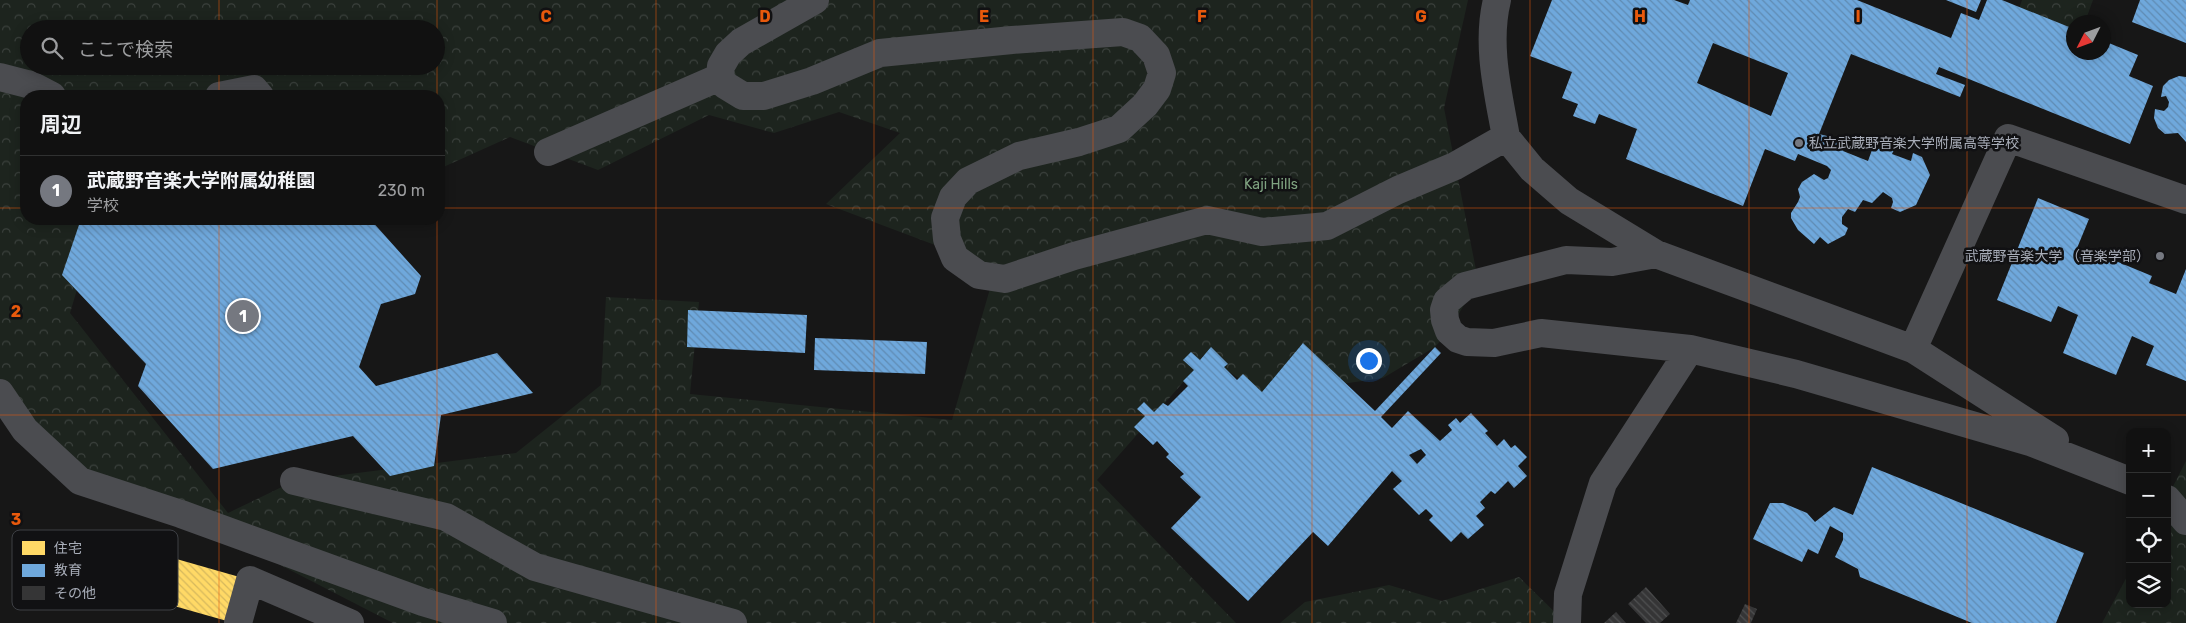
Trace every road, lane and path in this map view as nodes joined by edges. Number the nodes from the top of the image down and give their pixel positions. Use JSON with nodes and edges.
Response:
{"nodes":[{"id":1,"x":816,"y":0,"type":"edge"},
{"id":2,"x":1497,"y":0,"type":"edge"},
{"id":3,"x":0,"y":77,"type":"edge"},
{"id":4,"x":720,"y":77,"type":"junction"},
{"id":5,"x":41,"y":90,"type":"edge"},
{"id":6,"x":1506,"y":137,"type":"junction"},
{"id":7,"x":548,"y":152,"type":"dead end"},
{"id":8,"x":2186,"y":200,"type":"edge"},
{"id":9,"x":1656,"y":254,"type":"junction"},
{"id":10,"x":1690,"y":349,"type":"junction"},
{"id":11,"x":1913,"y":349,"type":"junction"},
{"id":12,"x":0,"y":393,"type":"edge"},
{"id":13,"x":2098,"y":468,"type":"junction"},
{"id":14,"x":2126,"y":479,"type":"edge"},
{"id":15,"x":294,"y":481,"type":"dead end"},
{"id":16,"x":2171,"y":504,"type":"edge"},
{"id":17,"x":2186,"y":521,"type":"edge"},
{"id":18,"x":238,"y":623,"type":"edge"},
{"id":19,"x":350,"y":623,"type":"edge"},
{"id":20,"x":494,"y":623,"type":"edge"},
{"id":21,"x":734,"y":623,"type":"edge"},
{"id":22,"x":1567,"y":623,"type":"edge"}],
"edges":[{"from":1,"to":4,"type":"street"},
{"from":2,"to":6,"type":"street"},
{"from":3,"to":5,"type":"street"},
{"from":4,"to":6,"type":"street"},
{"from":4,"to":7,"type":"street"},
{"from":6,"to":9,"type":"street"},
{"from":8,"to":11,"type":"street"},
{"from":9,"to":10,"type":"street"},
{"from":9,"to":11,"type":"street"},
{"from":10,"to":13,"type":"street"},
{"from":10,"to":22,"type":"street"},
{"from":11,"to":13,"type":"street"},
{"from":12,"to":20,"type":"street"},
{"from":13,"to":14,"type":"street"},
{"from":15,"to":21,"type":"street"},
{"from":16,"to":17,"type":"street"},
{"from":18,"to":19,"type":"street"}]}
